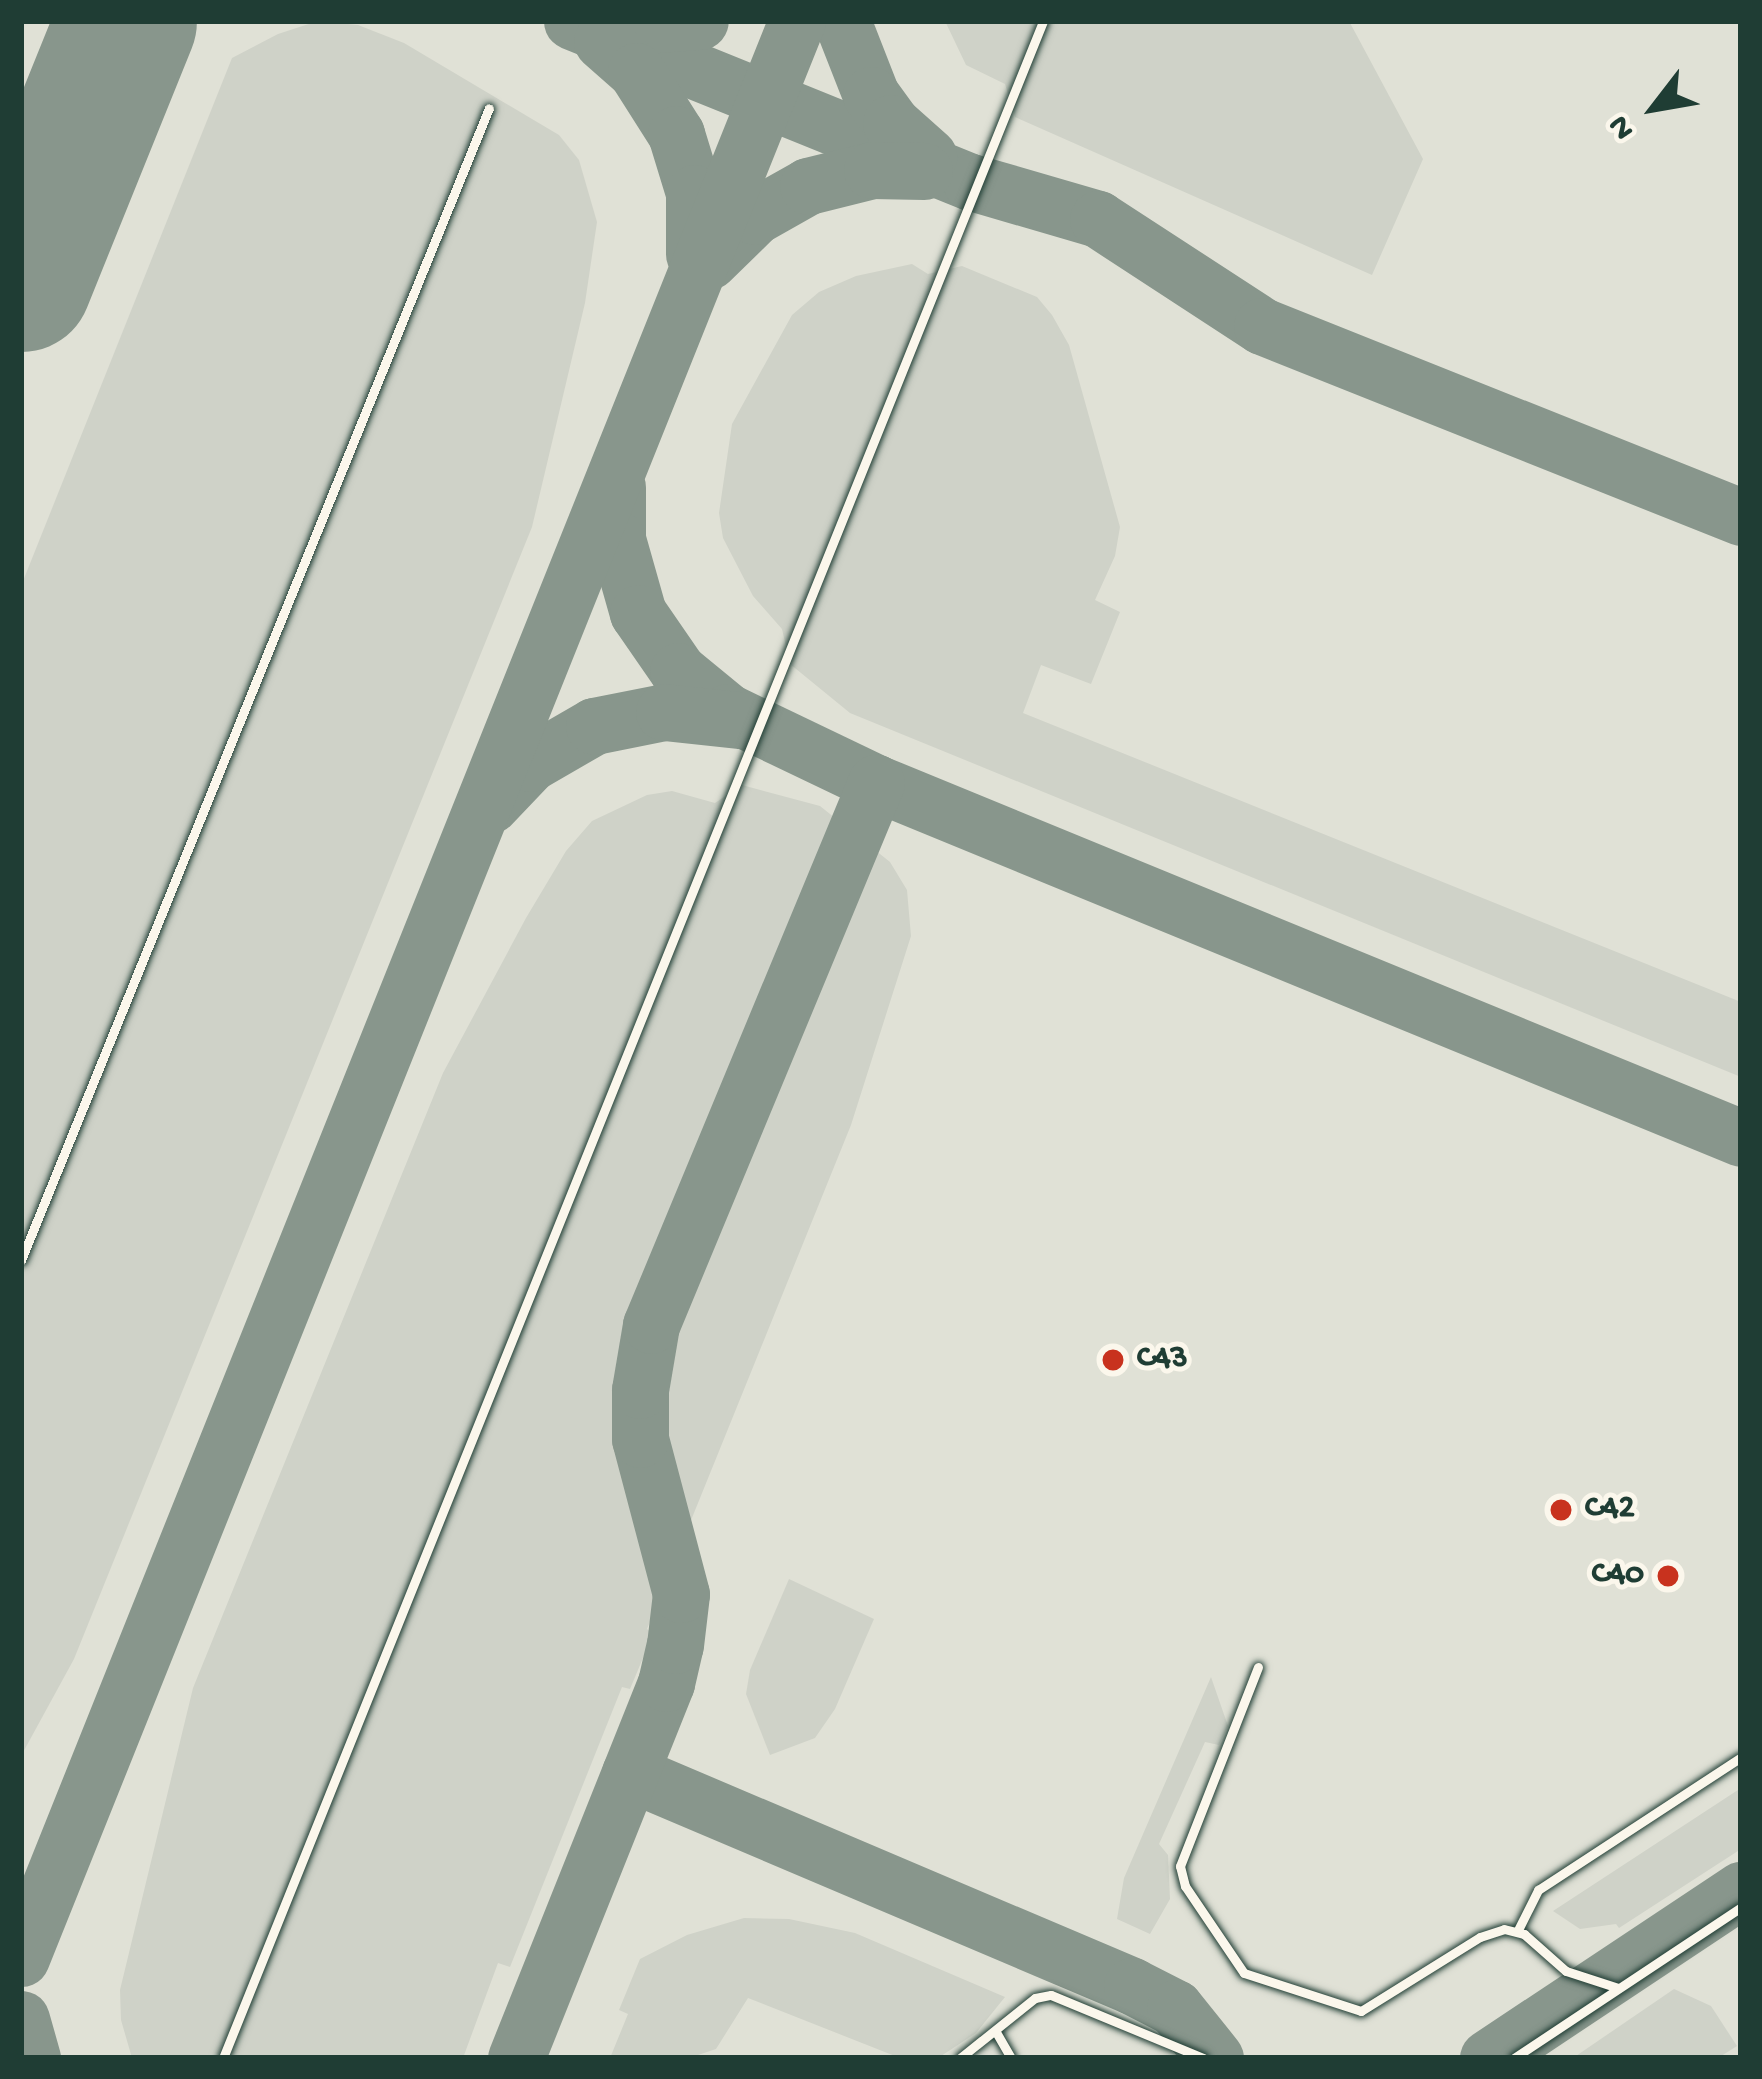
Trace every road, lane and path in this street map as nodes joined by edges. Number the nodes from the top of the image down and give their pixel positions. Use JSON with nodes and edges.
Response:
{"nodes":[{"id":1,"x":1043,"y":21,"type":"edge"},
{"id":2,"x":488,"y":108,"type":"dead end"},
{"id":3,"x":21,"y":1260,"type":"edge"},
{"id":4,"x":1258,"y":1667,"type":"dead end"},
{"id":5,"x":1741,"y":1756,"type":"edge"},
{"id":6,"x":1741,"y":1907,"type":"edge"},
{"id":7,"x":1518,"y":1930,"type":"junction"},
{"id":8,"x":1618,"y":1988,"type":"junction"},
{"id":9,"x":996,"y":2032,"type":"junction"},
{"id":10,"x":1535,"y":2044,"type":"junction"},
{"id":11,"x":223,"y":2058,"type":"edge"},
{"id":12,"x":959,"y":2058,"type":"edge"},
{"id":13,"x":1011,"y":2058,"type":"edge"},
{"id":14,"x":1203,"y":2058,"type":"edge"},
{"id":15,"x":1514,"y":2058,"type":"edge"},
{"id":16,"x":1544,"y":2058,"type":"edge"}],
"edges":[{"from":1,"to":11,"type":"lane"},
{"from":2,"to":3,"type":"lane"},
{"from":4,"to":7,"type":"lane"},
{"from":5,"to":7,"type":"lane"},
{"from":6,"to":8,"type":"lane"},
{"from":7,"to":8,"type":"lane"},
{"from":8,"to":10,"type":"lane"},
{"from":9,"to":12,"type":"lane"},
{"from":9,"to":13,"type":"lane"},
{"from":9,"to":14,"type":"lane"},
{"from":10,"to":15,"type":"lane"},
{"from":10,"to":16,"type":"lane"}]}
